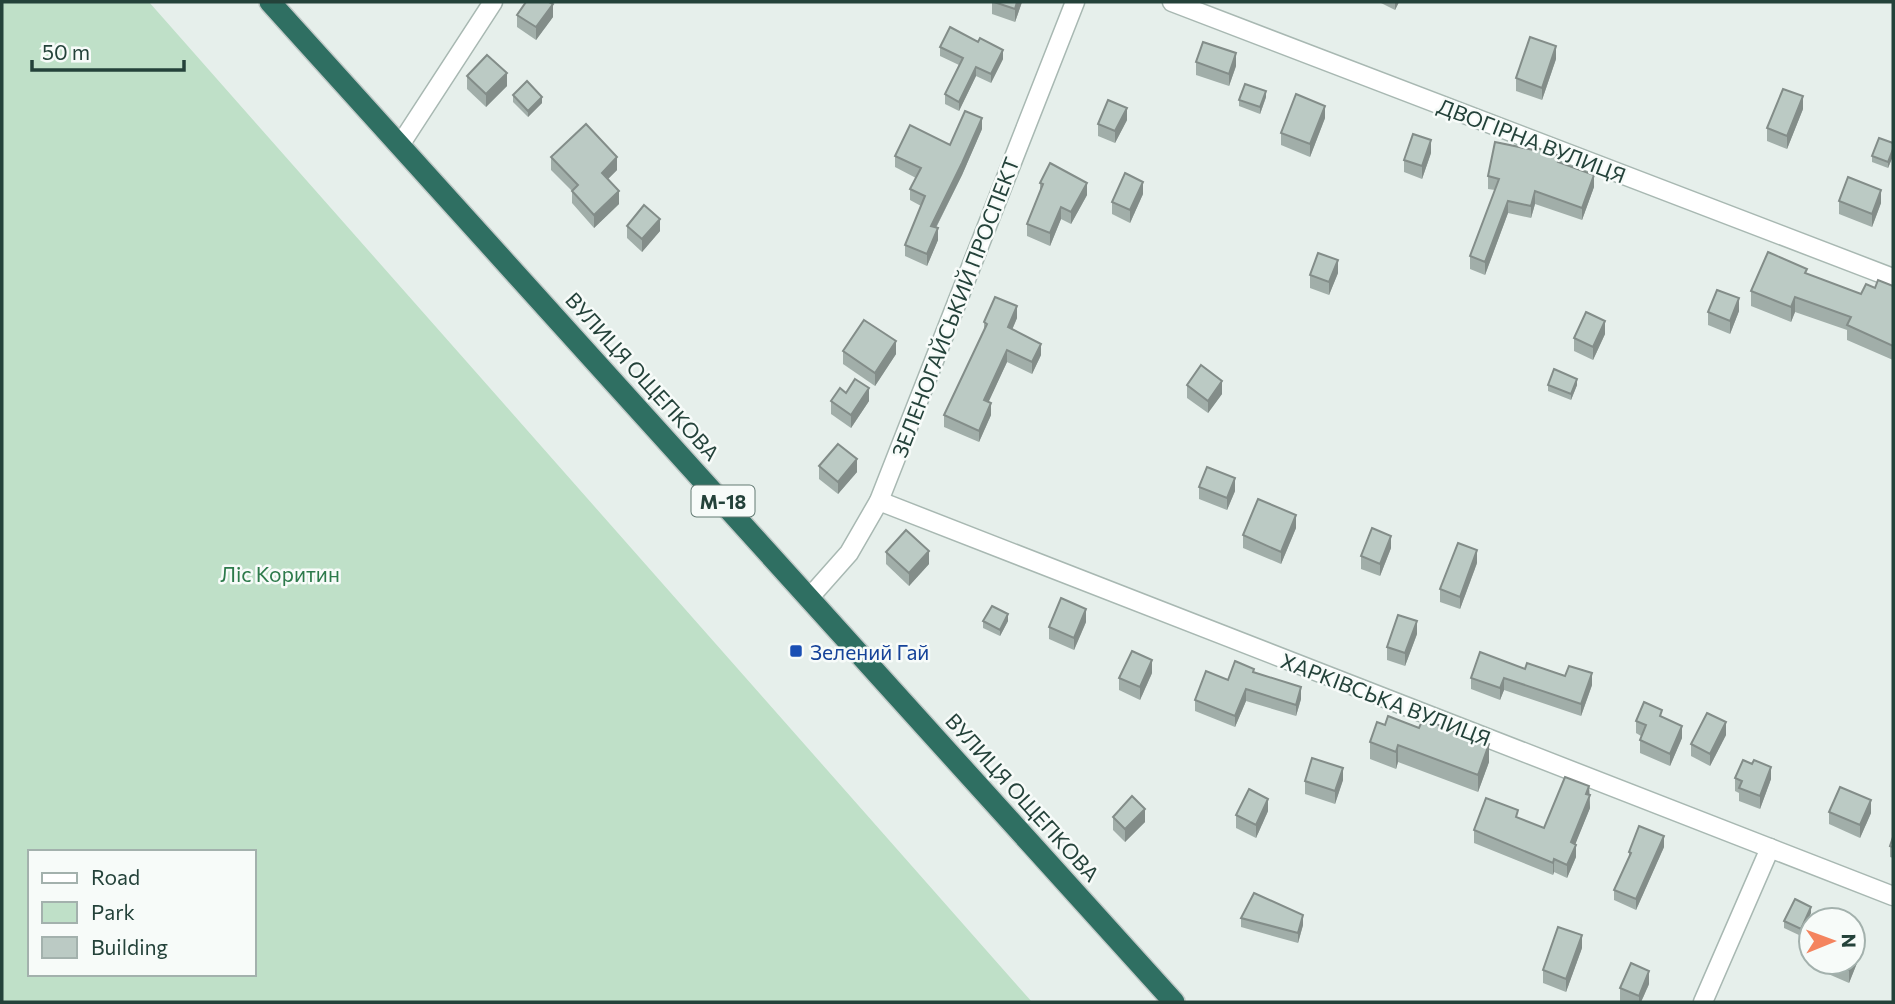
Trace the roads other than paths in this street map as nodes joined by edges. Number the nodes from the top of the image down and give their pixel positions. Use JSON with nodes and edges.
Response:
{"nodes":[{"id":1,"x":270,"y":2,"type":"edge"},
{"id":2,"x":493,"y":2,"type":"edge"},
{"id":3,"x":1074,"y":2,"type":"edge"},
{"id":4,"x":1171,"y":2,"type":"edge"},
{"id":5,"x":400,"y":145,"type":"junction"},
{"id":6,"x":1893,"y":278,"type":"edge"},
{"id":7,"x":879,"y":501,"type":"junction"},
{"id":8,"x":810,"y":597,"type":"junction"},
{"id":9,"x":1770,"y":848,"type":"junction"},
{"id":10,"x":1893,"y":896,"type":"edge"},
{"id":11,"x":1174,"y":1002,"type":"edge"},
{"id":12,"x":1703,"y":1002,"type":"edge"}],
"edges":[{"from":1,"to":5,"type":"highway","name":"ВУЛИЦЯ ОЩЕПКОВА","number":"М-18"},
{"from":2,"to":5,"type":"street"},
{"from":3,"to":7,"type":"street","name":"ЗЕЛЕНОГАЙСЬКИЙ ПРОСПЕКТ"},
{"from":4,"to":6,"type":"street","name":"ДВОГІРНА ВУЛИЦЯ"},
{"from":5,"to":8,"type":"highway","name":"ВУЛИЦЯ ОЩЕПКОВА","number":"М-18"},
{"from":7,"to":8,"type":"street","name":"ЗЕЛЕНОГАЙСЬКИЙ ПРОСПЕКТ"},
{"from":7,"to":9,"type":"street","name":"ХАРКІВСЬКА ВУЛИЦЯ"},
{"from":8,"to":11,"type":"highway","name":"ВУЛИЦЯ ОЩЕПКОВА","number":"М-18"},
{"from":9,"to":10,"type":"street","name":"ХАРКІВСЬКА ВУЛИЦЯ"},
{"from":9,"to":12,"type":"street"}]}
